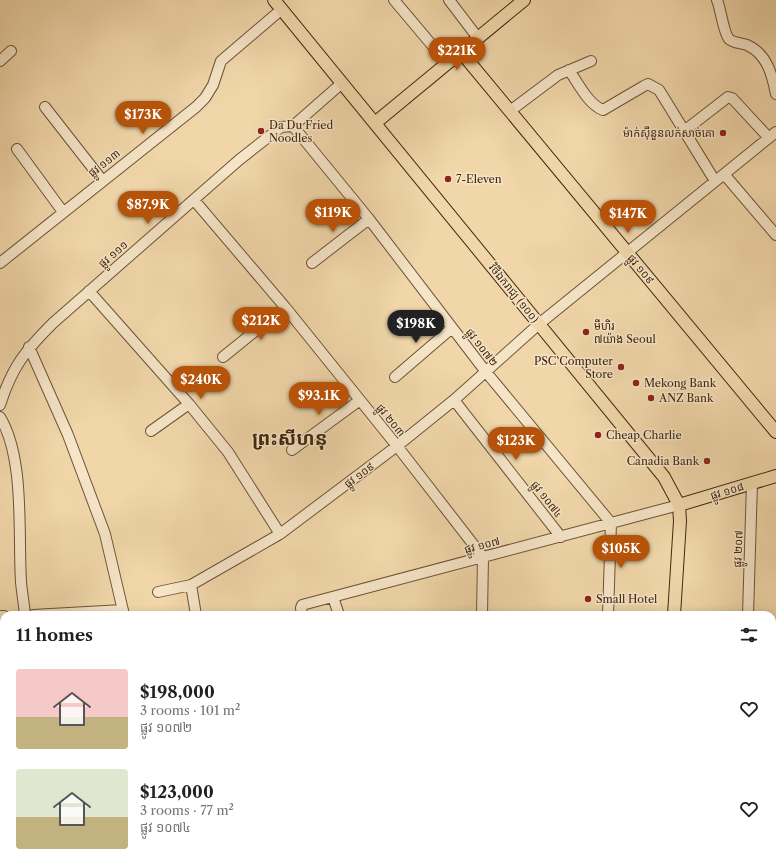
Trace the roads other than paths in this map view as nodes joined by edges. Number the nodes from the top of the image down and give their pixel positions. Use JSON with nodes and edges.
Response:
{"nodes":[{"id":1,"x":394,"y":0,"type":"edge"},
{"id":2,"x":449,"y":0,"type":"edge"},
{"id":3,"x":524,"y":0,"type":"edge"},
{"id":4,"x":717,"y":0,"type":"edge"},
{"id":5,"x":278,"y":4,"type":"edge"},
{"id":6,"x":478,"y":38,"type":"junction"},
{"id":7,"x":11,"y":51,"type":"dead end"},
{"id":8,"x":461,"y":52,"type":"junction"},
{"id":9,"x":0,"y":61,"type":"edge"},
{"id":10,"x":591,"y":61,"type":"dead end"},
{"id":11,"x":447,"y":63,"type":"junction"},
{"id":12,"x":569,"y":70,"type":"junction"},
{"id":13,"x":342,"y":83,"type":"junction"},
{"id":14,"x":776,"y":94,"type":"edge"},
{"id":15,"x":45,"y":107,"type":"dead end"},
{"id":16,"x":510,"y":111,"type":"junction"},
{"id":17,"x":375,"y":123,"type":"junction"},
{"id":18,"x":293,"y":126,"type":"junction"},
{"id":19,"x":684,"y":131,"type":"junction"},
{"id":20,"x":772,"y":135,"type":"edge"},
{"id":21,"x":17,"y":149,"type":"dead end"},
{"id":22,"x":724,"y":174,"type":"junction"},
{"id":23,"x":102,"y":180,"type":"junction"},
{"id":24,"x":715,"y":181,"type":"junction"},
{"id":25,"x":194,"y":200,"type":"junction"},
{"id":26,"x":62,"y":212,"type":"junction"},
{"id":27,"x":368,"y":219,"type":"junction"},
{"id":28,"x":776,"y":235,"type":"edge"},
{"id":29,"x":627,"y":253,"type":"junction"},
{"id":30,"x":2,"y":257,"type":"edge"},
{"id":31,"x":312,"y":264,"type":"dead end"},
{"id":32,"x":89,"y":291,"type":"junction"},
{"id":33,"x":285,"y":307,"type":"junction"},
{"id":34,"x":539,"y":324,"type":"junction"},
{"id":35,"x":452,"y":328,"type":"junction"},
{"id":36,"x":29,"y":347,"type":"junction"},
{"id":37,"x":223,"y":357,"type":"dead end"},
{"id":38,"x":486,"y":372,"type":"junction"},
{"id":39,"x":395,"y":377,"type":"dead end"},
{"id":40,"x":360,"y":400,"type":"junction"},
{"id":41,"x":454,"y":400,"type":"junction"},
{"id":42,"x":190,"y":404,"type":"junction"},
{"id":43,"x":0,"y":405,"type":"edge"},
{"id":44,"x":0,"y":417,"type":"edge"},
{"id":45,"x":151,"y":431,"type":"dead end"},
{"id":46,"x":776,"y":432,"type":"edge"},
{"id":47,"x":397,"y":446,"type":"junction"},
{"id":48,"x":292,"y":450,"type":"dead end"},
{"id":49,"x":776,"y":476,"type":"edge"},
{"id":50,"x":752,"y":483,"type":"junction"},
{"id":51,"x":679,"y":505,"type":"junction"},
{"id":52,"x":611,"y":523,"type":"junction"},
{"id":53,"x":280,"y":534,"type":"junction"},
{"id":54,"x":561,"y":537,"type":"junction"},
{"id":55,"x":483,"y":557,"type":"junction"},
{"id":56,"x":191,"y":585,"type":"junction"},
{"id":57,"x":158,"y":592,"type":"dead end"},
{"id":58,"x":333,"y":597,"type":"junction"},
{"id":59,"x":24,"y":611,"type":"edge"},
{"id":60,"x":123,"y":611,"type":"edge"},
{"id":61,"x":195,"y":611,"type":"edge"},
{"id":62,"x":301,"y":611,"type":"edge"},
{"id":63,"x":338,"y":611,"type":"edge"},
{"id":64,"x":482,"y":611,"type":"edge"},
{"id":65,"x":608,"y":611,"type":"edge"},
{"id":66,"x":674,"y":611,"type":"edge"},
{"id":67,"x":748,"y":611,"type":"edge"}],
"edges":[{"from":1,"to":11,"type":"street"},
{"from":2,"to":6,"type":"street"},
{"from":3,"to":6,"type":"main road"},
{"from":4,"to":14,"type":"street"},
{"from":5,"to":13,"type":"main road","name":"វិថីឯករាជ្យ (១០០)"},
{"from":5,"to":23,"type":"street","name":"ផ្លូវ ១១៣"},
{"from":6,"to":8,"type":"main road"},
{"from":7,"to":9,"type":"street"},
{"from":8,"to":11,"type":"main road"},
{"from":8,"to":16,"type":"main road","name":"ផ្លូវ ១០៩"},
{"from":10,"to":12,"type":"street"},
{"from":11,"to":17,"type":"main road"},
{"from":12,"to":16,"type":"street"},
{"from":12,"to":19,"type":"street"},
{"from":13,"to":17,"type":"main road","name":"វិថីឯករាជ្យ (១០០)"},
{"from":13,"to":18,"type":"street","name":"ផ្លូវ ១១១"},
{"from":15,"to":23,"type":"street"},
{"from":16,"to":29,"type":"main road","name":"ផ្លូវ ១០៩"},
{"from":17,"to":34,"type":"main road","name":"វិថីឯករាជ្យ (១០០)"},
{"from":18,"to":25,"type":"street","name":"ផ្លូវ ១១១"},
{"from":18,"to":27,"type":"street","name":"ផ្លូវ ១០៧២"},
{"from":19,"to":20,"type":"street"},
{"from":19,"to":24,"type":"street"},
{"from":20,"to":22,"type":"street","name":"ផ្លូវ ១០៩"},
{"from":21,"to":26,"type":"street"},
{"from":22,"to":24,"type":"street","name":"ផ្លូវ ១០៩"},
{"from":22,"to":28,"type":"street"},
{"from":23,"to":26,"type":"street","name":"ផ្លូវ ១១៣"},
{"from":24,"to":29,"type":"street","name":"ផ្លូវ ១០៩"},
{"from":25,"to":32,"type":"street","name":"ផ្លូវ ១១១"},
{"from":25,"to":33,"type":"street","name":"ផ្លូវ ២០៣"},
{"from":26,"to":30,"type":"street","name":"ផ្លូវ ១១៣"},
{"from":27,"to":31,"type":"street"},
{"from":27,"to":35,"type":"street","name":"ផ្លូវ ១០៧២"},
{"from":29,"to":34,"type":"street","name":"ផ្លូវ ១០៩"},
{"from":29,"to":46,"type":"main road","name":"ផ្លូវ ១០៩"},
{"from":32,"to":36,"type":"street","name":"ផ្លូវ ១១១"},
{"from":32,"to":42,"type":"street"},
{"from":33,"to":37,"type":"street"},
{"from":33,"to":40,"type":"street","name":"ផ្លូវ ២០៣"},
{"from":34,"to":38,"type":"street","name":"ផ្លូវ ១០៩"},
{"from":34,"to":51,"type":"main road","name":"វិថីឯករាជ្យ (១០០)"},
{"from":35,"to":38,"type":"street","name":"ផ្លូវ ១០៧២"},
{"from":35,"to":39,"type":"street"},
{"from":36,"to":43,"type":"street","name":"ផ្លូវ ១១១"},
{"from":36,"to":60,"type":"street"},
{"from":38,"to":41,"type":"street","name":"ផ្លូវ ១០៩"},
{"from":38,"to":52,"type":"street","name":"ផ្លូវ ១០៧២"},
{"from":40,"to":47,"type":"street","name":"ផ្លូវ ២០៣"},
{"from":40,"to":48,"type":"street"},
{"from":41,"to":47,"type":"street","name":"ផ្លូវ ១០៩"},
{"from":41,"to":54,"type":"street","name":"ផ្លូវ ១០៧៤"},
{"from":42,"to":45,"type":"street"},
{"from":42,"to":53,"type":"street"},
{"from":44,"to":59,"type":"street"},
{"from":47,"to":53,"type":"street","name":"ផ្លូវ ១០៩"},
{"from":47,"to":55,"type":"street","name":"ផ្លូវ ២០៣"},
{"from":49,"to":50,"type":"main road","name":"ផ្លូវ ១០៨"},
{"from":50,"to":51,"type":"main road","name":"ផ្លូវ ១០៨"},
{"from":50,"to":67,"type":"street","name":"ផ្លូវ ២០៧"},
{"from":51,"to":52,"type":"street","name":"ផ្លូវ ១០៧"},
{"from":51,"to":66,"type":"main road","name":"វិថីឯករាជ្យ (១០០)"},
{"from":52,"to":54,"type":"street","name":"ផ្លូវ ១០៧"},
{"from":52,"to":65,"type":"street"},
{"from":53,"to":56,"type":"street","name":"ផ្លូវ ១០៩"},
{"from":54,"to":55,"type":"street","name":"ផ្លូវ ១០៧"},
{"from":55,"to":58,"type":"street","name":"ផ្លូវ ១០៧"},
{"from":55,"to":64,"type":"street"},
{"from":56,"to":57,"type":"street","name":"ផ្លូវ ១០៩"},
{"from":56,"to":61,"type":"street"},
{"from":58,"to":62,"type":"street","name":"ផ្លូវ ១០៧"},
{"from":58,"to":63,"type":"street"}]}
